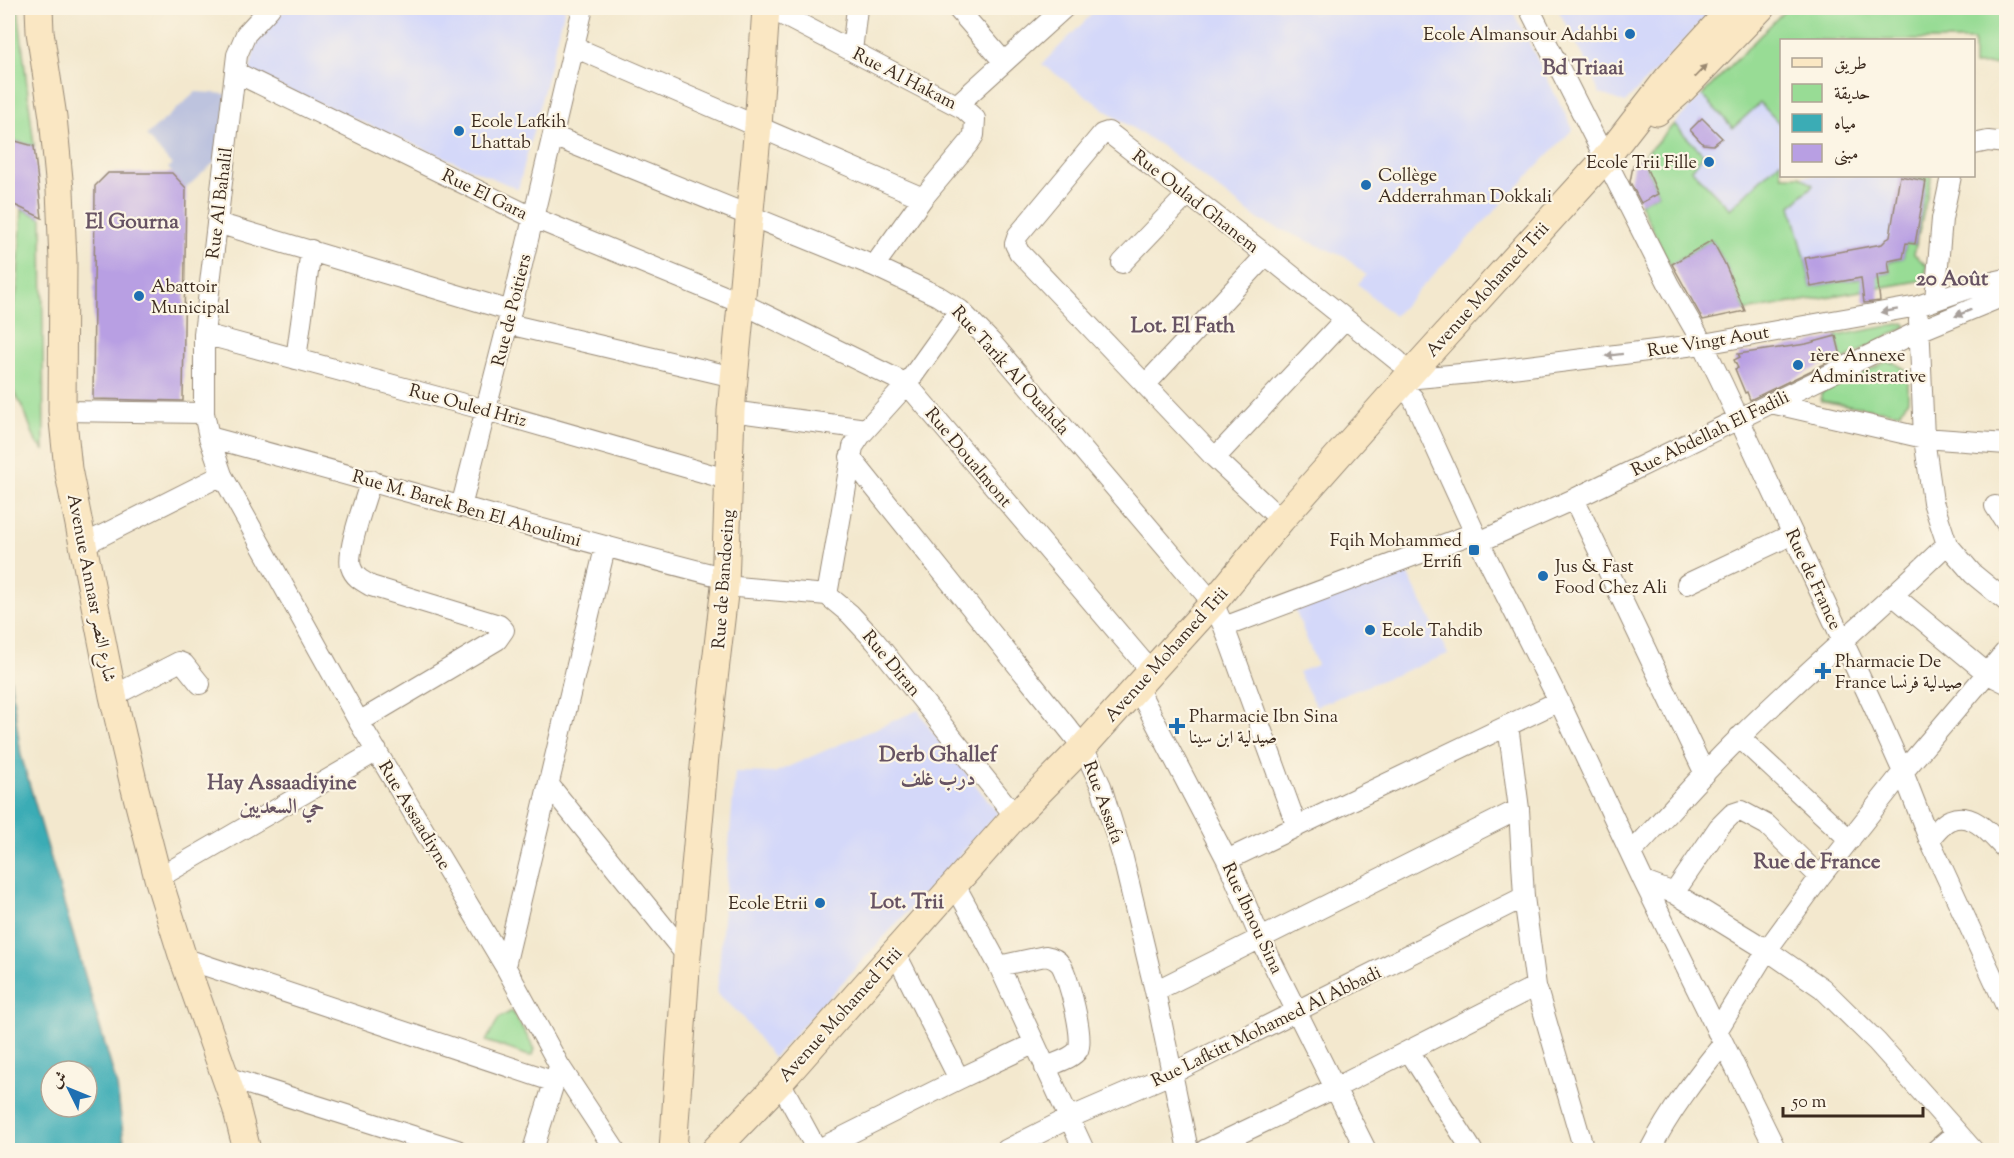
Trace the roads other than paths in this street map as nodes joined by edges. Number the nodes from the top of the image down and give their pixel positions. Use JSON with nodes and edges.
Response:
{"nodes":[{"id":1,"x":39,"y":8,"type":"edge"},
{"id":2,"x":270,"y":8,"type":"edge"},
{"id":3,"x":583,"y":8,"type":"edge"},
{"id":4,"x":768,"y":8,"type":"edge"},
{"id":5,"x":857,"y":8,"type":"edge"},
{"id":6,"x":957,"y":8,"type":"edge"},
{"id":7,"x":1064,"y":8,"type":"edge"},
{"id":8,"x":1529,"y":8,"type":"edge"},
{"id":9,"x":1732,"y":8,"type":"edge"},
{"id":10,"x":1761,"y":8,"type":"edge"},
{"id":11,"x":574,"y":46,"type":"junction"},
{"id":12,"x":852,"y":51,"type":"junction"},
{"id":13,"x":1004,"y":62,"type":"junction"},
{"id":14,"x":235,"y":72,"type":"junction"},
{"id":15,"x":957,"y":105,"type":"junction"},
{"id":16,"x":758,"y":126,"type":"junction"},
{"id":17,"x":553,"y":136,"type":"junction"},
{"id":18,"x":2007,"y":143,"type":"edge"},
{"id":19,"x":1975,"y":144,"type":"edge"},
{"id":20,"x":1608,"y":155,"type":"junction"},
{"id":21,"x":1951,"y":177,"type":"edge"},
{"id":22,"x":1188,"y":194,"type":"junction"},
{"id":23,"x":923,"y":198,"type":"junction"},
{"id":24,"x":750,"y":216,"type":"junction"},
{"id":25,"x":534,"y":218,"type":"junction"},
{"id":26,"x":217,"y":223,"type":"junction"},
{"id":27,"x":311,"y":250,"type":"junction"},
{"id":28,"x":1266,"y":255,"type":"junction"},
{"id":29,"x":1122,"y":263,"type":"dead end"},
{"id":30,"x":874,"y":266,"type":"junction"},
{"id":31,"x":2007,"y":279,"type":"edge"},
{"id":32,"x":2007,"y":295,"type":"edge"},
{"id":33,"x":741,"y":303,"type":"junction"},
{"id":34,"x":1926,"y":303,"type":"junction"},
{"id":35,"x":960,"y":310,"type":"junction"},
{"id":36,"x":509,"y":318,"type":"junction"},
{"id":37,"x":1345,"y":319,"type":"junction"},
{"id":38,"x":1919,"y":331,"type":"junction"},
{"id":39,"x":204,"y":334,"type":"junction"},
{"id":40,"x":1703,"y":344,"type":"junction"},
{"id":41,"x":296,"y":359,"type":"junction"},
{"id":42,"x":1401,"y":376,"type":"junction"},
{"id":43,"x":734,"y":377,"type":"junction"},
{"id":44,"x":907,"y":384,"type":"junction"},
{"id":45,"x":1145,"y":385,"type":"junction"},
{"id":46,"x":1771,"y":403,"type":"junction"},
{"id":47,"x":486,"y":410,"type":"junction"},
{"id":48,"x":62,"y":411,"type":"junction"},
{"id":49,"x":731,"y":411,"type":"junction"},
{"id":50,"x":204,"y":413,"type":"junction"},
{"id":51,"x":1739,"y":419,"type":"junction"},
{"id":52,"x":866,"y":429,"type":"junction"},
{"id":53,"x":209,"y":437,"type":"junction"},
{"id":54,"x":1924,"y":438,"type":"junction"},
{"id":55,"x":2007,"y":444,"type":"edge"},
{"id":56,"x":850,"y":457,"type":"junction"},
{"id":57,"x":1215,"y":458,"type":"junction"},
{"id":58,"x":222,"y":475,"type":"junction"},
{"id":59,"x":371,"y":480,"type":"junction"},
{"id":60,"x":730,"y":480,"type":"junction"},
{"id":61,"x":1574,"y":499,"type":"junction"},
{"id":62,"x":1995,"y":506,"type":"dead end"},
{"id":63,"x":461,"y":507,"type":"junction"},
{"id":64,"x":1281,"y":520,"type":"junction"},
{"id":65,"x":2007,"y":523,"type":"edge"},
{"id":66,"x":1793,"y":534,"type":"junction"},
{"id":67,"x":1477,"y":537,"type":"junction"},
{"id":68,"x":1947,"y":544,"type":"junction"},
{"id":69,"x":83,"y":545,"type":"junction"},
{"id":70,"x":605,"y":548,"type":"junction"},
{"id":71,"x":725,"y":582,"type":"junction"},
{"id":72,"x":1687,"y":584,"type":"dead end"},
{"id":73,"x":827,"y":595,"type":"junction"},
{"id":74,"x":1894,"y":596,"type":"junction"},
{"id":75,"x":2007,"y":601,"type":"edge"},
{"id":76,"x":1213,"y":603,"type":"junction"},
{"id":77,"x":1224,"y":627,"type":"junction"},
{"id":78,"x":1842,"y":640,"type":"junction"},
{"id":79,"x":2007,"y":651,"type":"edge"},
{"id":80,"x":1988,"y":674,"type":"junction"},
{"id":81,"x":1144,"y":679,"type":"junction"},
{"id":82,"x":2007,"y":683,"type":"edge"},
{"id":83,"x":200,"y":684,"type":"dead end"},
{"id":84,"x":113,"y":696,"type":"junction"},
{"id":85,"x":1559,"y":701,"type":"junction"},
{"id":86,"x":359,"y":722,"type":"junction"},
{"id":87,"x":1508,"y":725,"type":"junction"},
{"id":88,"x":1739,"y":737,"type":"junction"},
{"id":89,"x":1083,"y":747,"type":"junction"},
{"id":90,"x":377,"y":751,"type":"junction"},
{"id":91,"x":1903,"y":772,"type":"junction"},
{"id":92,"x":1705,"y":774,"type":"junction"},
{"id":93,"x":549,"y":785,"type":"junction"},
{"id":94,"x":1519,"y":809,"type":"junction"},
{"id":95,"x":1015,"y":816,"type":"junction"},
{"id":96,"x":1297,"y":827,"type":"junction"},
{"id":97,"x":1929,"y":839,"type":"junction"},
{"id":98,"x":1850,"y":840,"type":"junction"},
{"id":99,"x":2007,"y":850,"type":"edge"},
{"id":100,"x":1631,"y":854,"type":"junction"},
{"id":101,"x":1227,"y":860,"type":"junction"},
{"id":102,"x":1820,"y":877,"type":"junction"},
{"id":103,"x":158,"y":878,"type":"junction"},
{"id":104,"x":1644,"y":882,"type":"junction"},
{"id":105,"x":955,"y":885,"type":"junction"},
{"id":106,"x":1674,"y":892,"type":"junction"},
{"id":107,"x":1524,"y":897,"type":"junction"},
{"id":108,"x":1261,"y":940,"type":"junction"},
{"id":109,"x":1767,"y":950,"type":"junction"},
{"id":110,"x":895,"y":952,"type":"junction"},
{"id":111,"x":687,"y":956,"type":"junction"},
{"id":112,"x":183,"y":958,"type":"junction"},
{"id":113,"x":505,"y":966,"type":"junction"},
{"id":114,"x":999,"y":966,"type":"junction"},
{"id":115,"x":1536,"y":986,"type":"junction"},
{"id":116,"x":1155,"y":991,"type":"junction"},
{"id":117,"x":2007,"y":1006,"type":"edge"},
{"id":118,"x":1297,"y":1011,"type":"junction"},
{"id":119,"x":1720,"y":1037,"type":"junction"},
{"id":120,"x":1033,"y":1044,"type":"junction"},
{"id":121,"x":1409,"y":1051,"type":"junction"},
{"id":122,"x":1045,"y":1068,"type":"junction"},
{"id":123,"x":557,"y":1073,"type":"junction"},
{"id":124,"x":1171,"y":1074,"type":"junction"},
{"id":125,"x":226,"y":1077,"type":"junction"},
{"id":126,"x":959,"y":1079,"type":"junction"},
{"id":127,"x":780,"y":1082,"type":"junction"},
{"id":128,"x":1335,"y":1088,"type":"junction"},
{"id":129,"x":1069,"y":1118,"type":"junction"},
{"id":130,"x":1956,"y":1133,"type":"junction"},
{"id":131,"x":246,"y":1150,"type":"edge"},
{"id":132,"x":457,"y":1150,"type":"edge"},
{"id":133,"x":533,"y":1150,"type":"edge"},
{"id":134,"x":615,"y":1150,"type":"edge"},
{"id":135,"x":674,"y":1150,"type":"edge"},
{"id":136,"x":715,"y":1150,"type":"edge"},
{"id":137,"x":817,"y":1150,"type":"edge"},
{"id":138,"x":1006,"y":1150,"type":"edge"},
{"id":139,"x":1084,"y":1150,"type":"edge"},
{"id":140,"x":1188,"y":1150,"type":"edge"},
{"id":141,"x":1205,"y":1150,"type":"edge"},
{"id":142,"x":1366,"y":1150,"type":"edge"},
{"id":143,"x":1473,"y":1150,"type":"edge"},
{"id":144,"x":1584,"y":1150,"type":"edge"},
{"id":145,"x":1650,"y":1150,"type":"edge"},
{"id":146,"x":1776,"y":1150,"type":"edge"},
{"id":147,"x":1936,"y":1150,"type":"edge"},
{"id":148,"x":1973,"y":1150,"type":"edge"}],
"edges":[{"from":1,"to":48,"type":"street","name":"Avenue Annasr شارع النصر"},
{"from":2,"to":14,"type":"street","name":"Rue Al Bahalil"},
{"from":3,"to":11,"type":"street","name":"Rue de Poitiers"},
{"from":4,"to":12,"type":"street","name":"Rue Al Hakam"},
{"from":4,"to":16,"type":"street","name":"Rue de Bandoeing"},
{"from":5,"to":12,"type":"street"},
{"from":6,"to":13,"type":"street"},
{"from":7,"to":13,"type":"street"},
{"from":8,"to":20,"type":"street","name":"Rue de France"},
{"from":9,"to":20,"type":"street","name":"Avenue Mohamed Trii"},
{"from":20,"to":10,"type":"street","name":"Avenue Mohamed Trii","one_way":true},
{"from":11,"to":16,"type":"street"},
{"from":11,"to":17,"type":"street","name":"Rue de Poitiers"},
{"from":12,"to":15,"type":"street","name":"Rue Al Hakam"},
{"from":13,"to":15,"type":"street"},
{"from":14,"to":25,"type":"street","name":"Rue El Gara"},
{"from":14,"to":26,"type":"street","name":"Rue Al Bahalil"},
{"from":15,"to":23,"type":"street","name":"Rue Al Hakam"},
{"from":16,"to":23,"type":"street"},
{"from":16,"to":24,"type":"street","name":"Rue de Bandoeing"},
{"from":17,"to":24,"type":"street","name":"Rue Tarik Al Ouahda"},
{"from":17,"to":25,"type":"street","name":"Rue de Poitiers"},
{"from":18,"to":19,"type":"street"},
{"from":20,"to":40,"type":"street","name":"Rue de France"},
{"from":20,"to":42,"type":"street","name":"Avenue Mohamed Trii"},
{"from":21,"to":34,"type":"street"},
{"from":22,"to":28,"type":"street","name":"Rue Oulad Ghanem"},
{"from":22,"to":29,"type":"street"},
{"from":22,"to":45,"type":"street","name":"Rue Oulad Ghanem"},
{"from":23,"to":30,"type":"street","name":"Rue Al Hakam"},
{"from":24,"to":30,"type":"street","name":"Rue Tarik Al Ouahda"},
{"from":24,"to":33,"type":"street","name":"Rue de Bandoeing"},
{"from":25,"to":33,"type":"street","name":"Rue El Gara"},
{"from":25,"to":36,"type":"street","name":"Rue de Poitiers"},
{"from":26,"to":27,"type":"street"},
{"from":26,"to":39,"type":"street","name":"Rue Al Bahalil"},
{"from":27,"to":36,"type":"street"},
{"from":27,"to":41,"type":"street"},
{"from":28,"to":37,"type":"street","name":"Rue Oulad Ghanem"},
{"from":28,"to":45,"type":"street"},
{"from":30,"to":35,"type":"street","name":"Rue Tarik Al Ouahda"},
{"from":31,"to":34,"type":"street","name":"Rue Vingt Aout"},
{"from":32,"to":38,"type":"street","name":"Rue Abdellah El Fadili","one_way":true},
{"from":33,"to":43,"type":"street","name":"Rue de Bandoeing"},
{"from":33,"to":44,"type":"street","name":"Rue Doualmont"},
{"from":34,"to":38,"type":"street"},
{"from":34,"to":40,"type":"street","name":"Rue Vingt Aout","one_way":true},
{"from":35,"to":44,"type":"street"},
{"from":35,"to":76,"type":"street","name":"Rue Tarik Al Ouahda"},
{"from":36,"to":43,"type":"street"},
{"from":36,"to":47,"type":"street","name":"Rue de Poitiers"},
{"from":37,"to":42,"type":"street","name":"Rue Oulad Ghanem"},
{"from":37,"to":57,"type":"street"},
{"from":38,"to":46,"type":"street","name":"Rue Abdellah El Fadili"},
{"from":38,"to":54,"type":"street"},
{"from":39,"to":41,"type":"street","name":"Rue Ouled Hriz"},
{"from":39,"to":50,"type":"street","name":"Rue Al Bahalil"},
{"from":40,"to":42,"type":"street","name":"Rue Vingt Aout","one_way":true},
{"from":40,"to":51,"type":"street","name":"Rue de France"},
{"from":41,"to":47,"type":"street","name":"Rue Ouled Hriz"},
{"from":42,"to":64,"type":"street","name":"Avenue Mohamed Trii"},
{"from":42,"to":67,"type":"street","name":"Rue Oulad Ghanem"},
{"from":43,"to":49,"type":"street","name":"Rue de Bandoeing"},
{"from":44,"to":52,"type":"street"},
{"from":44,"to":81,"type":"street","name":"Rue Doualmont"},
{"from":45,"to":57,"type":"street"},
{"from":46,"to":51,"type":"street","name":"Rue Abdellah El Fadili"},
{"from":46,"to":54,"type":"street"},
{"from":47,"to":60,"type":"street","name":"Rue Ouled Hriz"},
{"from":47,"to":63,"type":"street","name":"Rue de Poitiers"},
{"from":48,"to":50,"type":"street"},
{"from":48,"to":69,"type":"street","name":"Avenue Annasr شارع النصر"},
{"from":49,"to":52,"type":"street"},
{"from":49,"to":60,"type":"street","name":"Rue de Bandoeing"},
{"from":50,"to":53,"type":"street","name":"Rue Al Bahalil"},
{"from":51,"to":61,"type":"street","name":"Rue Abdellah El Fadili"},
{"from":51,"to":66,"type":"street","name":"Rue de France"},
{"from":52,"to":56,"type":"street"},
{"from":53,"to":58,"type":"street","name":"Rue Al Bahalil"},
{"from":53,"to":59,"type":"street","name":"Rue M. Barek Ben El Ahoulimi"},
{"from":54,"to":55,"type":"street"},
{"from":54,"to":68,"type":"street"},
{"from":56,"to":73,"type":"street"},
{"from":56,"to":89,"type":"street","name":"Rue Assafa"},
{"from":57,"to":64,"type":"street"},
{"from":58,"to":69,"type":"street"},
{"from":58,"to":86,"type":"street","name":"Rue Assaadiyne"},
{"from":59,"to":63,"type":"street","name":"Rue M. Barek Ben El Ahoulimi"},
{"from":59,"to":86,"type":"street"},
{"from":60,"to":71,"type":"street","name":"Rue de Bandoeing"},
{"from":61,"to":67,"type":"street","name":"Rue Abdellah El Fadili"},
{"from":61,"to":92,"type":"street"},
{"from":62,"to":65,"type":"street"},
{"from":63,"to":70,"type":"street","name":"Rue M. Barek Ben El Ahoulimi"},
{"from":64,"to":76,"type":"street","name":"Avenue Mohamed Trii"},
{"from":66,"to":72,"type":"street"},
{"from":66,"to":78,"type":"street","name":"Rue de France"},
{"from":67,"to":77,"type":"street","name":"Rue Abdellah El Fadili"},
{"from":67,"to":85,"type":"street","name":"Rue Oulad Ghanem"},
{"from":68,"to":74,"type":"street"},
{"from":68,"to":75,"type":"street"},
{"from":69,"to":84,"type":"street","name":"Avenue Annasr شارع النصر"},
{"from":70,"to":71,"type":"street","name":"Rue M. Barek Ben El Ahoulimi"},
{"from":70,"to":93,"type":"street"},
{"from":71,"to":73,"type":"street"},
{"from":71,"to":111,"type":"street","name":"Rue de Bandoeing"},
{"from":73,"to":95,"type":"street","name":"Rue Diran"},
{"from":74,"to":78,"type":"street"},
{"from":74,"to":80,"type":"street"},
{"from":76,"to":77,"type":"street","name":"Rue Tarik Al Ouahda"},
{"from":76,"to":81,"type":"street","name":"Avenue Mohamed Trii"},
{"from":77,"to":96,"type":"street","name":"Rue Tarik Al Ouahda"},
{"from":78,"to":88,"type":"street"},
{"from":78,"to":91,"type":"street","name":"Rue de France"},
{"from":79,"to":80,"type":"street"},
{"from":80,"to":82,"type":"street"},
{"from":80,"to":91,"type":"street"},
{"from":81,"to":89,"type":"street","name":"Avenue Mohamed Trii"},
{"from":81,"to":101,"type":"street","name":"Rue Ibnou Sina"},
{"from":83,"to":84,"type":"street"},
{"from":84,"to":103,"type":"street","name":"Avenue Annasr شارع النصر"},
{"from":85,"to":87,"type":"street"},
{"from":85,"to":100,"type":"street","name":"Rue Oulad Ghanem"},
{"from":86,"to":90,"type":"street","name":"Rue Assaadiyne"},
{"from":87,"to":94,"type":"street"},
{"from":87,"to":96,"type":"street"},
{"from":88,"to":92,"type":"street"},
{"from":88,"to":98,"type":"street"},
{"from":89,"to":95,"type":"street","name":"Avenue Mohamed Trii"},
{"from":89,"to":116,"type":"street","name":"Rue Assafa"},
{"from":90,"to":103,"type":"street"},
{"from":90,"to":113,"type":"street","name":"Rue Assaadiyne"},
{"from":91,"to":97,"type":"street","name":"Rue de France"},
{"from":91,"to":98,"type":"street"},
{"from":92,"to":100,"type":"street"},
{"from":93,"to":111,"type":"street"},
{"from":93,"to":113,"type":"street"},
{"from":94,"to":107,"type":"street"},
{"from":94,"to":108,"type":"street"},
{"from":95,"to":105,"type":"street","name":"Avenue Mohamed Trii"},
{"from":96,"to":101,"type":"street"},
{"from":97,"to":99,"type":"street"},
{"from":97,"to":117,"type":"street","name":"Rue de France"},
{"from":98,"to":102,"type":"street"},
{"from":100,"to":104,"type":"street","name":"Rue Oulad Ghanem"},
{"from":101,"to":108,"type":"street","name":"Rue Ibnou Sina"},
{"from":102,"to":106,"type":"street"},
{"from":102,"to":109,"type":"street"},
{"from":103,"to":112,"type":"street","name":"Avenue Annasr شارع النصر"},
{"from":104,"to":106,"type":"street"},
{"from":104,"to":119,"type":"street","name":"Rue Oulad Ghanem"},
{"from":105,"to":110,"type":"street","name":"Avenue Mohamed Trii"},
{"from":105,"to":114,"type":"street"},
{"from":106,"to":109,"type":"street"},
{"from":107,"to":115,"type":"street"},
{"from":107,"to":118,"type":"street","name":"Rue Lafkitt Mohamed Al Abbadi"},
{"from":108,"to":116,"type":"street"},
{"from":108,"to":118,"type":"street","name":"Rue Ibnou Sina"},
{"from":109,"to":119,"type":"street"},
{"from":109,"to":130,"type":"street"},
{"from":110,"to":126,"type":"street"},
{"from":110,"to":127,"type":"street","name":"Avenue Mohamed Trii"},
{"from":111,"to":135,"type":"street","name":"Rue de Bandoeing"},
{"from":112,"to":123,"type":"street"},
{"from":112,"to":125,"type":"street","name":"Avenue Annasr شارع النصر"},
{"from":113,"to":123,"type":"street","name":"Rue Assaadiyne"},
{"from":114,"to":120,"type":"street"},
{"from":114,"to":122,"type":"street"},
{"from":115,"to":121,"type":"street"},
{"from":115,"to":144,"type":"street"},
{"from":116,"to":124,"type":"street","name":"Rue Assafa"},
{"from":118,"to":124,"type":"street","name":"Rue Lafkitt Mohamed Al Abbadi"},
{"from":118,"to":128,"type":"street","name":"Rue Ibnou Sina"},
{"from":119,"to":145,"type":"street"},
{"from":119,"to":146,"type":"street","name":"Rue Oulad Ghanem"},
{"from":120,"to":122,"type":"street"},
{"from":120,"to":126,"type":"street"},
{"from":121,"to":128,"type":"street"},
{"from":121,"to":143,"type":"street"},
{"from":122,"to":129,"type":"street"},
{"from":123,"to":133,"type":"street"},
{"from":123,"to":134,"type":"street","name":"Rue Assaadiyne"},
{"from":124,"to":129,"type":"street","name":"Rue Lafkitt Mohamed Al Abbadi"},
{"from":124,"to":140,"type":"street","name":"Rue Assafa"},
{"from":125,"to":131,"type":"street","name":"Avenue Annasr شارع النصر"},
{"from":125,"to":132,"type":"street"},
{"from":126,"to":137,"type":"street"},
{"from":127,"to":136,"type":"street","name":"Avenue Mohamed Trii"},
{"from":127,"to":137,"type":"street"},
{"from":128,"to":141,"type":"street"},
{"from":128,"to":142,"type":"street","name":"Rue Ibnou Sina"},
{"from":129,"to":138,"type":"street","name":"Rue Lafkitt Mohamed Al Abbadi"},
{"from":129,"to":139,"type":"street"},
{"from":130,"to":147,"type":"street"},
{"from":130,"to":148,"type":"street"}]}
